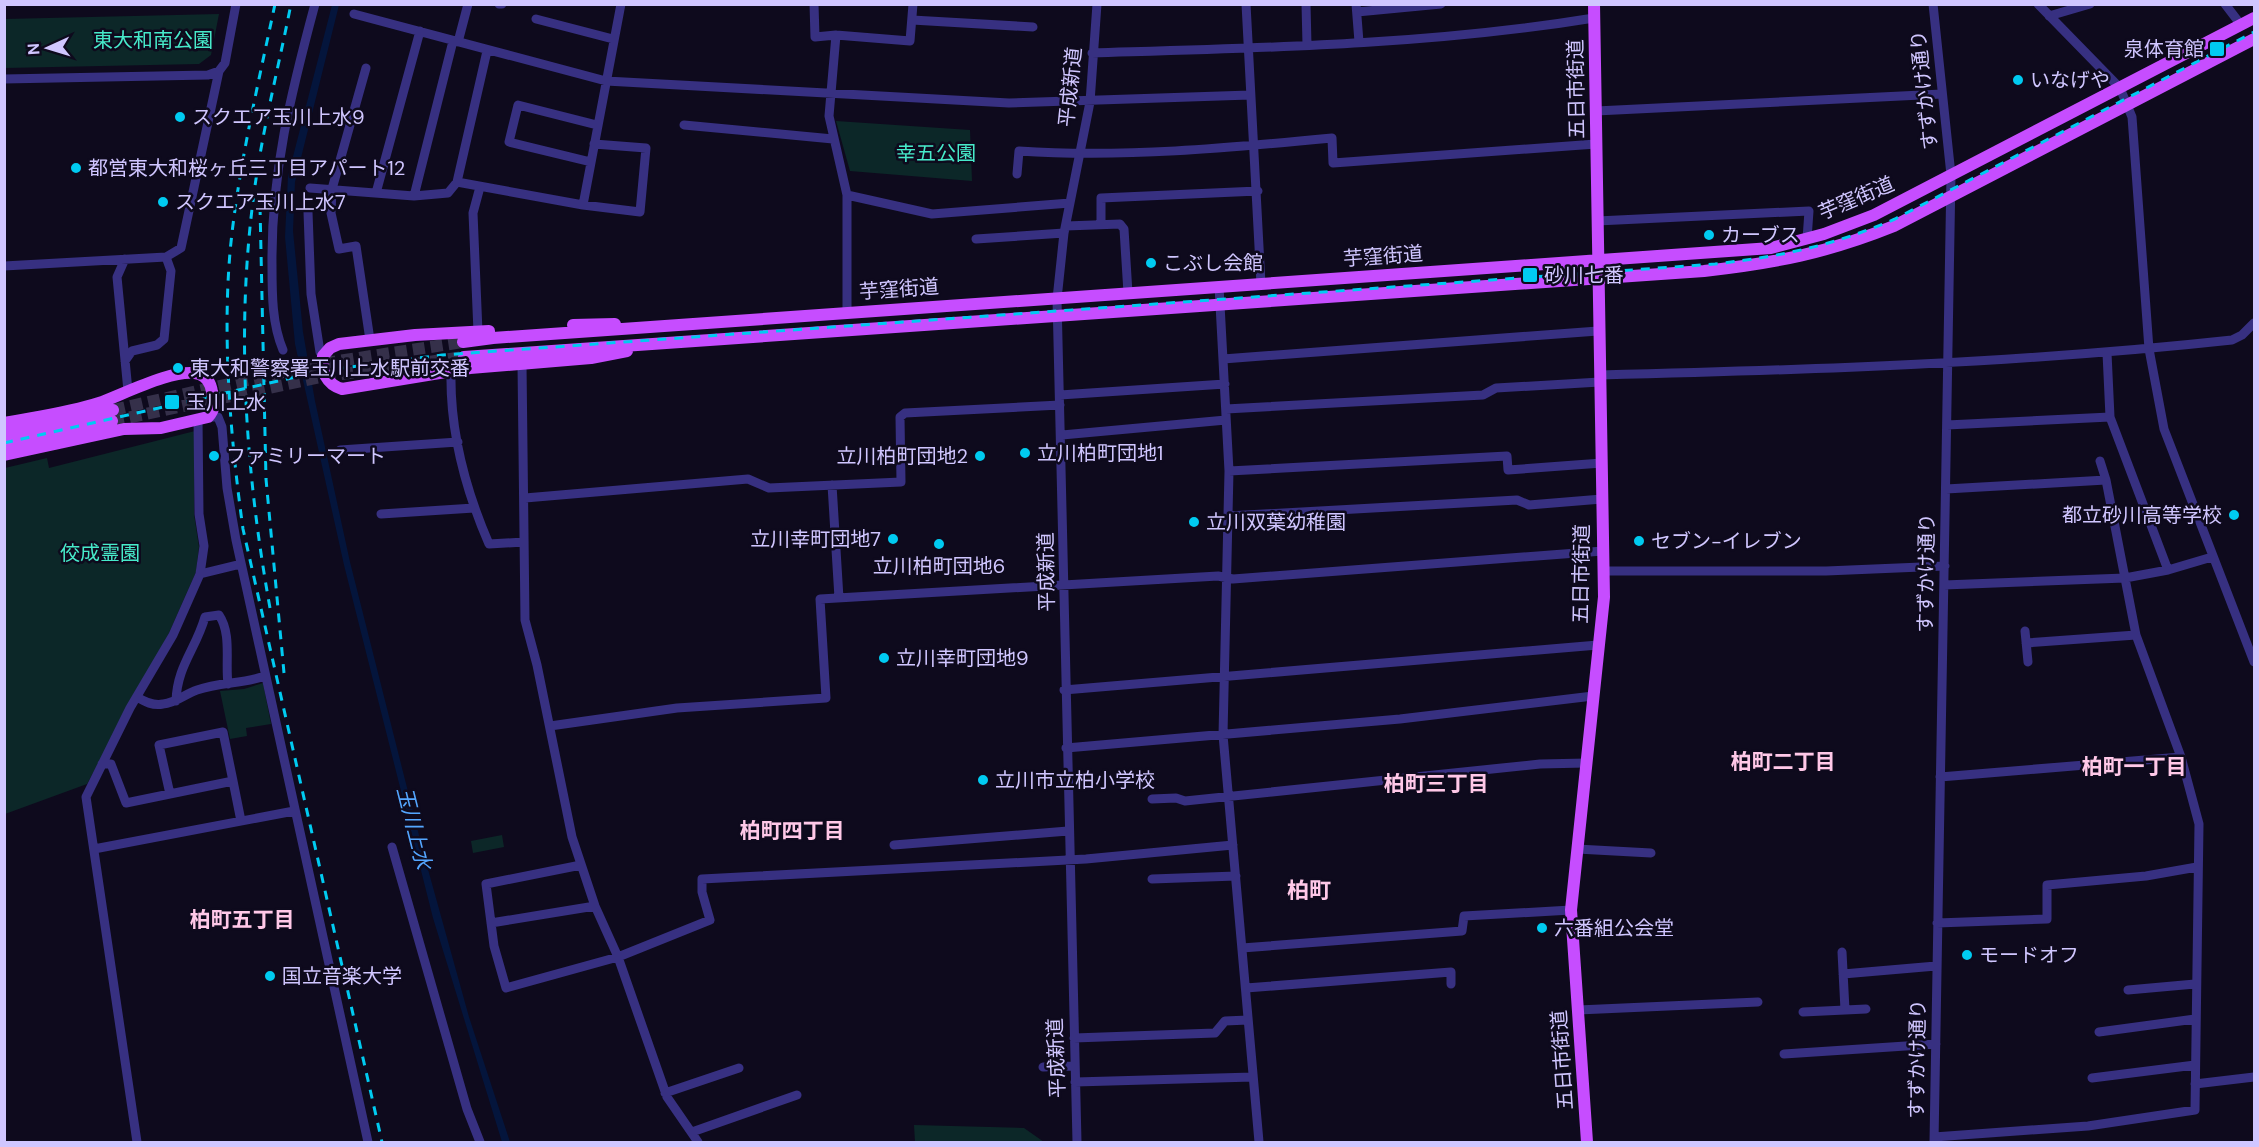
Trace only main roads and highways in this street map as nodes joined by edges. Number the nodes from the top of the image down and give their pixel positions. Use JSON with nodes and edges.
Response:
{"nodes":[{"id":1,"x":1594,"y":4,"type":"edge"},
{"id":2,"x":2254,"y":18,"type":"edge"},
{"id":3,"x":2254,"y":39,"type":"edge"},
{"id":4,"x":1597,"y":259,"type":"junction"},
{"id":5,"x":1598,"y":278,"type":"junction"},
{"id":6,"x":676,"y":326,"type":"junction"},
{"id":7,"x":463,"y":342,"type":"tunnel mouth"},
{"id":8,"x":679,"y":342,"type":"junction"},
{"id":9,"x":464,"y":357,"type":"tunnel mouth"},
{"id":10,"x":4,"y":423,"type":"edge"},
{"id":11,"x":4,"y":434,"type":"edge"},
{"id":12,"x":4,"y":444,"type":"edge"},
{"id":13,"x":4,"y":455,"type":"edge"},
{"id":14,"x":1587,"y":1143,"type":"edge"}],
"edges":[{"from":1,"to":4,"type":"main road","name":"五日市街道"},
{"from":2,"to":4,"type":"main road","name":"芋窪街道"},
{"from":3,"to":5,"type":"main road","name":"芋窪街道"},
{"from":4,"to":5,"type":"main road","name":"五日市街道"},
{"from":4,"to":6,"type":"main road","name":"芋窪街道"},
{"from":5,"to":8,"type":"main road","name":"芋窪街道"},
{"from":5,"to":14,"type":"main road","name":"五日市街道"},
{"from":6,"to":7,"type":"main road","name":"芋窪街道"},
{"from":6,"to":8,"type":"main road"},
{"from":8,"to":9,"type":"main road","name":"芋窪街道"},
{"from":10,"to":13,"type":"main road"},
{"from":11,"to":12,"type":"main road"}]}
